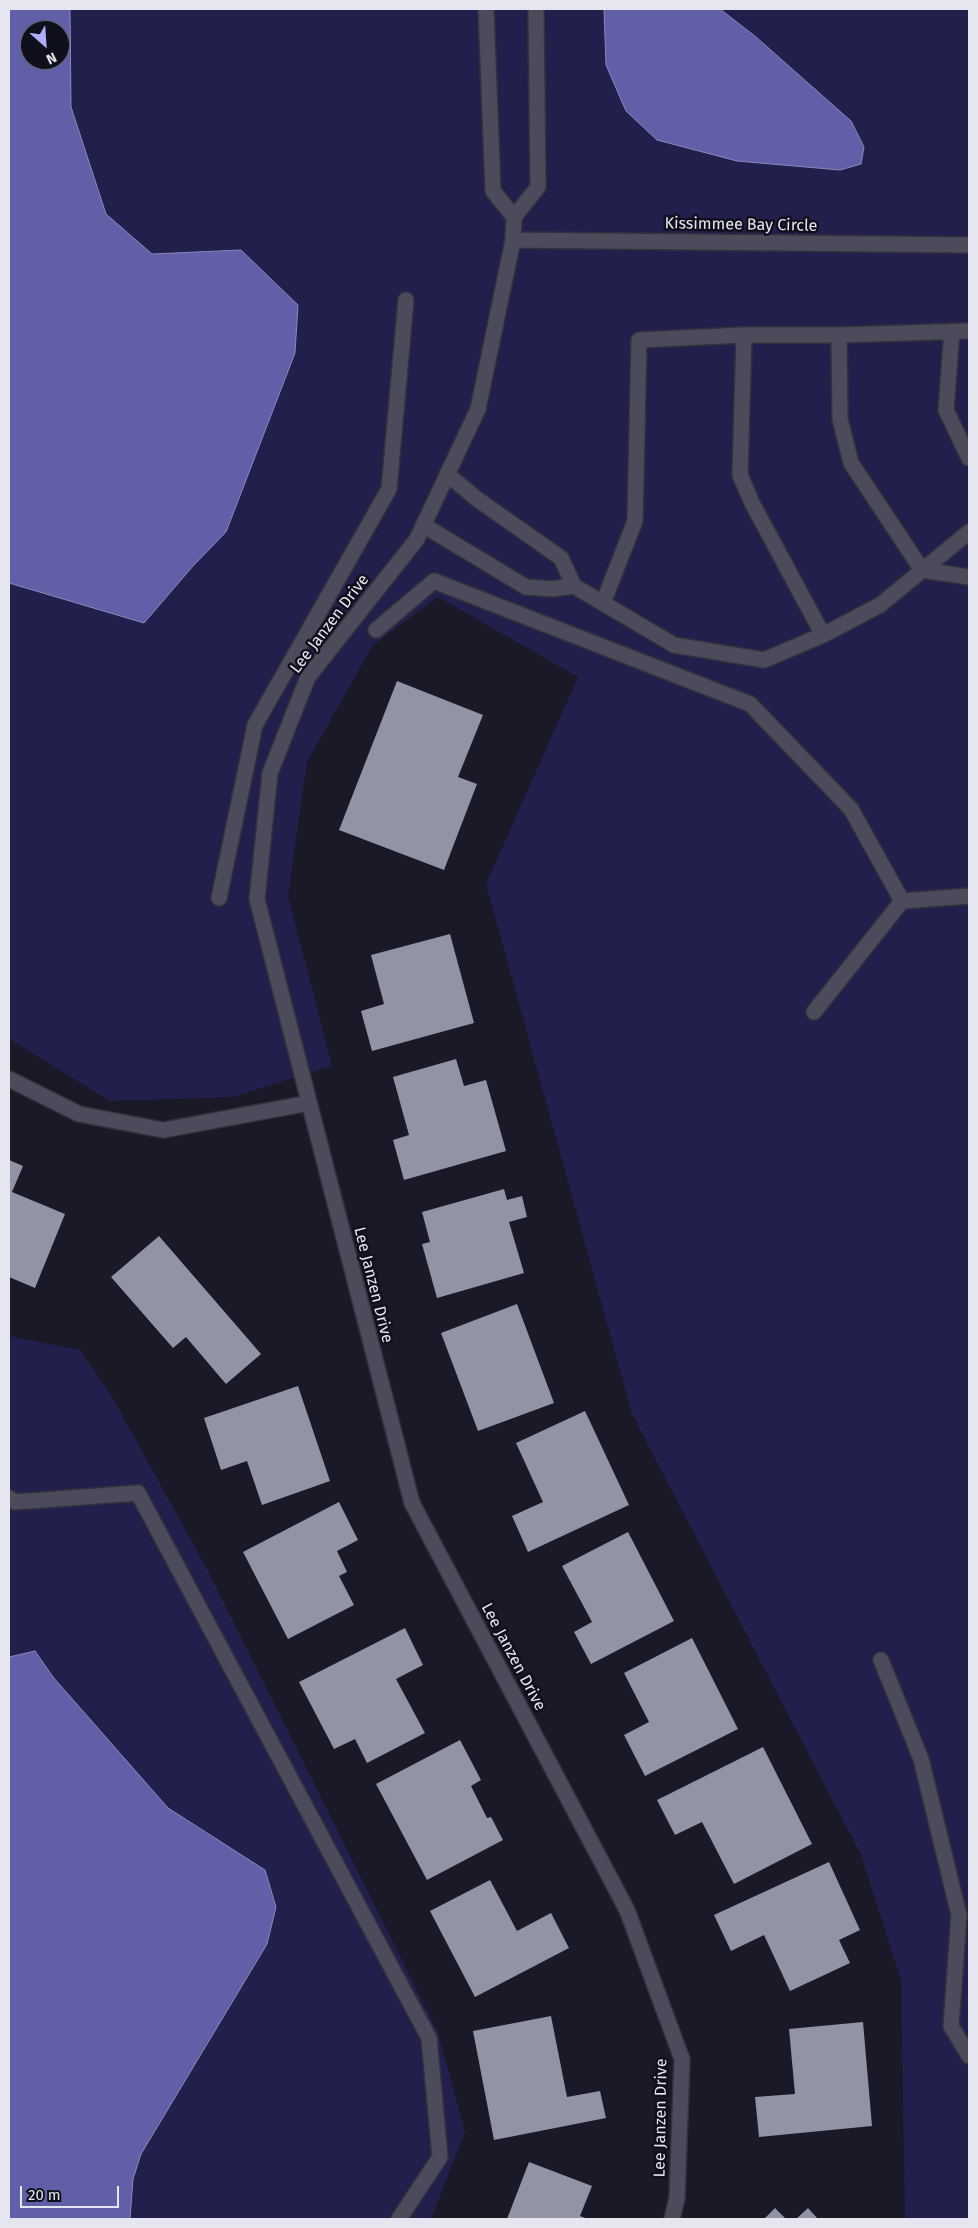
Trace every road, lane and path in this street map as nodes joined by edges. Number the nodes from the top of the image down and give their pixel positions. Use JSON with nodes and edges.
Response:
{"nodes":[{"id":1,"x":486,"y":9,"type":"edge"},
{"id":2,"x":536,"y":9,"type":"edge"},
{"id":3,"x":514,"y":217,"type":"junction"},
{"id":4,"x":513,"y":240,"type":"junction"},
{"id":5,"x":969,"y":245,"type":"edge"},
{"id":6,"x":406,"y":300,"type":"dead end"},
{"id":7,"x":952,"y":331,"type":"junction"},
{"id":8,"x":969,"y":331,"type":"edge"},
{"id":9,"x":744,"y":335,"type":"junction"},
{"id":10,"x":839,"y":335,"type":"junction"},
{"id":11,"x":969,"y":458,"type":"edge"},
{"id":12,"x":447,"y":474,"type":"junction"},
{"id":13,"x":423,"y":525,"type":"junction"},
{"id":14,"x":969,"y":532,"type":"edge"},
{"id":15,"x":922,"y":570,"type":"junction"},
{"id":16,"x":969,"y":577,"type":"edge"},
{"id":17,"x":574,"y":586,"type":"junction"},
{"id":18,"x":603,"y":603,"type":"junction"},
{"id":19,"x":376,"y":630,"type":"dead end"},
{"id":20,"x":823,"y":635,"type":"junction"},
{"id":21,"x":969,"y":896,"type":"edge"},
{"id":22,"x":219,"y":898,"type":"dead end"},
{"id":23,"x":902,"y":901,"type":"junction"},
{"id":24,"x":814,"y":1012,"type":"dead end"},
{"id":25,"x":9,"y":1079,"type":"edge"},
{"id":26,"x":309,"y":1104,"type":"junction"},
{"id":27,"x":9,"y":1498,"type":"edge"},
{"id":28,"x":881,"y":1660,"type":"dead end"},
{"id":29,"x":969,"y":2056,"type":"edge"},
{"id":30,"x":399,"y":2219,"type":"edge"},
{"id":31,"x":672,"y":2219,"type":"edge"}],
"edges":[{"from":1,"to":3,"type":"street"},
{"from":2,"to":3,"type":"street"},
{"from":3,"to":4,"type":"street","name":"Lee Janzen Drive"},
{"from":4,"to":5,"type":"street","name":"Kissimmee Bay Circle"},
{"from":4,"to":12,"type":"street","name":"Lee Janzen Drive"},
{"from":6,"to":22,"type":"street"},
{"from":7,"to":8,"type":"street"},
{"from":7,"to":10,"type":"street"},
{"from":7,"to":11,"type":"street"},
{"from":9,"to":10,"type":"street"},
{"from":9,"to":18,"type":"street"},
{"from":9,"to":20,"type":"street"},
{"from":10,"to":15,"type":"street"},
{"from":12,"to":13,"type":"street","name":"Lee Janzen Drive"},
{"from":12,"to":17,"type":"street"},
{"from":13,"to":17,"type":"street"},
{"from":13,"to":26,"type":"street","name":"Lee Janzen Drive"},
{"from":14,"to":15,"type":"street"},
{"from":15,"to":16,"type":"street"},
{"from":15,"to":20,"type":"street"},
{"from":17,"to":18,"type":"street"},
{"from":18,"to":20,"type":"street"},
{"from":19,"to":23,"type":"street"},
{"from":21,"to":23,"type":"street"},
{"from":23,"to":24,"type":"street"},
{"from":25,"to":26,"type":"street"},
{"from":26,"to":31,"type":"street","name":"Lee Janzen Drive"},
{"from":27,"to":30,"type":"street"},
{"from":28,"to":29,"type":"street"}]}
